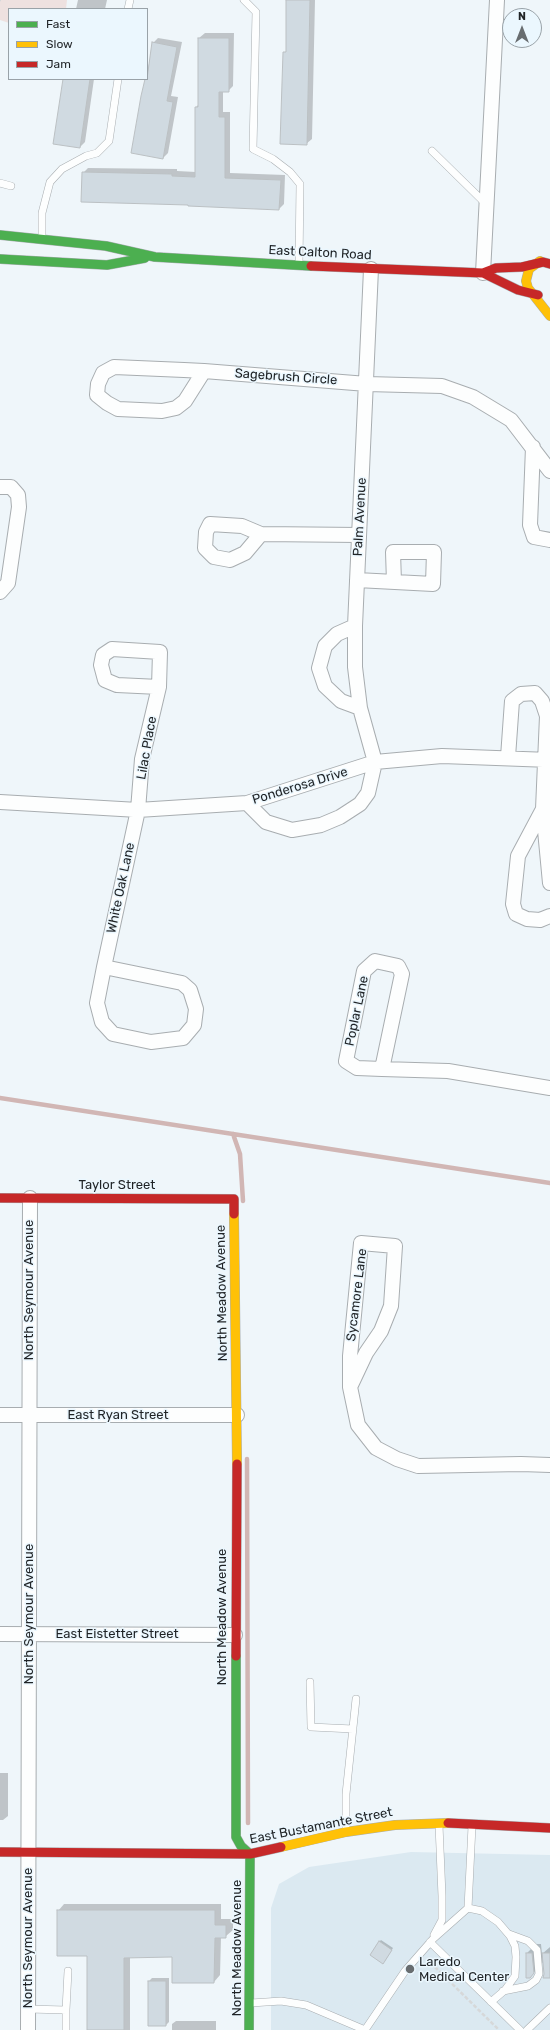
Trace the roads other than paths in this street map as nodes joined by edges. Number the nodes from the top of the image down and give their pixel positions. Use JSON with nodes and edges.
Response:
{"nodes":[{"id":1,"x":244,"y":0,"type":"edge"},
{"id":2,"x":497,"y":0,"type":"edge"},
{"id":3,"x":118,"y":80,"type":"edge"},
{"id":4,"x":432,"y":151,"type":"dead end"},
{"id":5,"x":0,"y":183,"type":"edge"},
{"id":6,"x":11,"y":186,"type":"dead end"},
{"id":7,"x":487,"y":206,"type":"junction"},
{"id":8,"x":0,"y":237,"type":"edge"},
{"id":9,"x":42,"y":240,"type":"junction"},
{"id":10,"x":550,"y":254,"type":"edge"},
{"id":11,"x":155,"y":257,"type":"junction"},
{"id":12,"x":0,"y":259,"type":"edge"},
{"id":13,"x":535,"y":264,"type":"junction"},
{"id":14,"x":550,"y":264,"type":"edge"},
{"id":15,"x":298,"y":265,"type":"junction"},
{"id":16,"x":372,"y":269,"type":"junction"},
{"id":17,"x":483,"y":273,"type":"junction"},
{"id":18,"x":533,"y":294,"type":"junction"},
{"id":19,"x":548,"y":295,"type":"dead end"},
{"id":20,"x":550,"y":316,"type":"edge"},
{"id":21,"x":204,"y":371,"type":"junction"},
{"id":22,"x":367,"y":384,"type":"junction"},
{"id":23,"x":533,"y":447,"type":"junction"},
{"id":24,"x":550,"y":471,"type":"edge"},
{"id":25,"x":0,"y":487,"type":"edge"},
{"id":26,"x":261,"y":534,"type":"dead end"},
{"id":27,"x":359,"y":535,"type":"junction"},
{"id":28,"x":550,"y":540,"type":"edge"},
{"id":29,"x":358,"y":580,"type":"junction"},
{"id":30,"x":394,"y":582,"type":"dead end"},
{"id":31,"x":0,"y":592,"type":"edge"},
{"id":32,"x":355,"y":626,"type":"junction"},
{"id":33,"x":159,"y":687,"type":"dead end"},
{"id":34,"x":360,"y":708,"type":"junction"},
{"id":35,"x":508,"y":757,"type":"junction"},
{"id":36,"x":548,"y":760,"type":"edge"},
{"id":37,"x":376,"y":762,"type":"junction"},
{"id":38,"x":0,"y":802,"type":"edge"},
{"id":39,"x":247,"y":803,"type":"junction"},
{"id":40,"x":543,"y":809,"type":"junction"},
{"id":41,"x":138,"y":810,"type":"junction"},
{"id":42,"x":550,"y":883,"type":"edge"},
{"id":43,"x":550,"y":916,"type":"edge"},
{"id":44,"x":104,"y":966,"type":"junction"},
{"id":45,"x":382,"y":1069,"type":"junction"},
{"id":46,"x":550,"y":1088,"type":"edge"},
{"id":47,"x":0,"y":1198,"type":"edge"},
{"id":48,"x":30,"y":1198,"type":"junction"},
{"id":49,"x":234,"y":1199,"type":"joint"},
{"id":50,"x":350,"y":1387,"type":"junction"},
{"id":51,"x":0,"y":1415,"type":"edge"},
{"id":52,"x":29,"y":1415,"type":"junction"},
{"id":53,"x":237,"y":1415,"type":"junction"},
{"id":54,"x":550,"y":1465,"type":"edge"},
{"id":55,"x":0,"y":1634,"type":"edge"},
{"id":56,"x":29,"y":1634,"type":"junction"},
{"id":57,"x":235,"y":1634,"type":"junction"},
{"id":58,"x":310,"y":1682,"type":"dead end"},
{"id":59,"x":356,"y":1699,"type":"dead end"},
{"id":60,"x":353,"y":1729,"type":"junction"},
{"id":61,"x":439,"y":1823,"type":"junction"},
{"id":62,"x":473,"y":1824,"type":"junction"},
{"id":63,"x":550,"y":1828,"type":"edge"},
{"id":64,"x":346,"y":1832,"type":"junction"},
{"id":65,"x":0,"y":1852,"type":"edge"},
{"id":66,"x":28,"y":1852,"type":"junction"},
{"id":67,"x":250,"y":1854,"type":"junction"},
{"id":68,"x":468,"y":1908,"type":"junction"},
{"id":69,"x":509,"y":1934,"type":"junction"},
{"id":70,"x":431,"y":1941,"type":"junction"},
{"id":71,"x":68,"y":1971,"type":"dead end"},
{"id":72,"x":503,"y":1991,"type":"junction"},
{"id":73,"x":491,"y":2002,"type":"junction"},
{"id":74,"x":250,"y":2003,"type":"junction"},
{"id":75,"x":550,"y":2008,"type":"edge"},
{"id":76,"x":28,"y":2009,"type":"junction"},
{"id":77,"x":66,"y":2010,"type":"junction"},
{"id":78,"x":28,"y":2030,"type":"edge"},
{"id":79,"x":66,"y":2030,"type":"edge"},
{"id":80,"x":249,"y":2030,"type":"edge"},
{"id":81,"x":365,"y":2030,"type":"edge"},
{"id":82,"x":520,"y":2030,"type":"edge"},
{"id":83,"x":527,"y":2030,"type":"edge"}],
"edges":[{"from":1,"to":15,"type":"lane"},
{"from":2,"to":7,"type":"street"},
{"from":3,"to":9,"type":"lane"},
{"from":4,"to":7,"type":"lane"},
{"from":5,"to":6,"type":"lane"},
{"from":7,"to":17,"type":"street"},
{"from":8,"to":9,"type":"street","name":"East Calton Road"},
{"from":9,"to":11,"type":"street","name":"East Calton Road"},
{"from":10,"to":13,"type":"street"},
{"from":11,"to":12,"type":"street","name":"East Calton Road"},
{"from":11,"to":15,"type":"street","name":"East Calton Road"},
{"from":13,"to":14,"type":"street"},
{"from":13,"to":17,"type":"street","name":"East Calton Road"},
{"from":13,"to":18,"type":"street"},
{"from":15,"to":16,"type":"street","name":"East Calton Road"},
{"from":16,"to":17,"type":"street","name":"East Calton Road"},
{"from":16,"to":22,"type":"street","name":"Palm Avenue"},
{"from":17,"to":18,"type":"street","name":"East Calton Road"},
{"from":18,"to":19,"type":"street","name":"East Calton Road"},
{"from":18,"to":20,"type":"street"},
{"from":21,"to":21,"type":"street","name":"Sagebrush Circle"},
{"from":21,"to":22,"type":"street","name":"Sagebrush Circle"},
{"from":22,"to":23,"type":"street","name":"Sagebrush Circle"},
{"from":22,"to":27,"type":"street","name":"Palm Avenue"},
{"from":23,"to":24,"type":"street","name":"Sagebrush Circle"},
{"from":23,"to":28,"type":"street"},
{"from":25,"to":31,"type":"street"},
{"from":26,"to":27,"type":"street"},
{"from":27,"to":29,"type":"street","name":"Palm Avenue"},
{"from":29,"to":30,"type":"street"},
{"from":29,"to":32,"type":"street","name":"Palm Avenue"},
{"from":32,"to":34,"type":"street","name":"Palm Avenue"},
{"from":32,"to":34,"type":"street"},
{"from":33,"to":41,"type":"street","name":"Lilac Place"},
{"from":34,"to":37,"type":"street","name":"Palm Avenue"},
{"from":35,"to":36,"type":"street","name":"Ponderosa Drive"},
{"from":35,"to":36,"type":"street"},
{"from":35,"to":37,"type":"street","name":"Ponderosa Drive"},
{"from":36,"to":40,"type":"street"},
{"from":37,"to":39,"type":"street","name":"Ponderosa Drive"},
{"from":37,"to":39,"type":"street"},
{"from":38,"to":41,"type":"street","name":"Ponderosa Drive"},
{"from":39,"to":41,"type":"street","name":"Ponderosa Drive"},
{"from":40,"to":42,"type":"street"},
{"from":40,"to":43,"type":"street"},
{"from":41,"to":44,"type":"street","name":"White Oak Lane"},
{"from":44,"to":44,"type":"street","name":"White Oak Lane"},
{"from":45,"to":45,"type":"street","name":"Poplar Lane"},
{"from":45,"to":46,"type":"street","name":"Poplar Lane"},
{"from":47,"to":48,"type":"street","name":"Taylor Street"},
{"from":48,"to":49,"type":"street","name":"Taylor Street"},
{"from":48,"to":52,"type":"street","name":"North Seymour Avenue"},
{"from":49,"to":53,"type":"street","name":"North Meadow Avenue"},
{"from":50,"to":50,"type":"street","name":"Sycamore Lane"},
{"from":50,"to":54,"type":"street","name":"Sycamore Lane"},
{"from":51,"to":52,"type":"street","name":"East Ryan Street"},
{"from":52,"to":53,"type":"street","name":"East Ryan Street"},
{"from":52,"to":56,"type":"street","name":"North Seymour Avenue"},
{"from":53,"to":57,"type":"street","name":"North Meadow Avenue"},
{"from":55,"to":56,"type":"street","name":"East Eistetter Street"},
{"from":56,"to":57,"type":"street","name":"East Eistetter Street"},
{"from":56,"to":66,"type":"street","name":"North Seymour Avenue"},
{"from":57,"to":67,"type":"street","name":"North Meadow Avenue"},
{"from":58,"to":60,"type":"lane"},
{"from":59,"to":60,"type":"lane"},
{"from":60,"to":64,"type":"lane"},
{"from":61,"to":62,"type":"street","name":"East Bustamante Street"},
{"from":61,"to":64,"type":"street","name":"East Bustamante Street"},
{"from":61,"to":70,"type":"lane"},
{"from":62,"to":63,"type":"street","name":"East Bustamante Street"},
{"from":62,"to":68,"type":"lane"},
{"from":64,"to":67,"type":"street","name":"East Bustamante Street"},
{"from":65,"to":66,"type":"street","name":"East Bustamante Street"},
{"from":66,"to":67,"type":"street","name":"East Bustamante Street"},
{"from":66,"to":76,"type":"street","name":"North Seymour Avenue"},
{"from":67,"to":74,"type":"street","name":"North Meadow Avenue"},
{"from":68,"to":69,"type":"lane"},
{"from":68,"to":70,"type":"lane"},
{"from":69,"to":72,"type":"lane"},
{"from":69,"to":72,"type":"lane"},
{"from":70,"to":73,"type":"lane"},
{"from":70,"to":81,"type":"lane"},
{"from":71,"to":77,"type":"lane"},
{"from":72,"to":73,"type":"lane"},
{"from":73,"to":82,"type":"lane"},
{"from":74,"to":80,"type":"street","name":"North Meadow Avenue"},
{"from":74,"to":81,"type":"lane"},
{"from":75,"to":83,"type":"lane"},
{"from":76,"to":77,"type":"lane"},
{"from":76,"to":78,"type":"street","name":"North Seymour Avenue"},
{"from":77,"to":79,"type":"lane"}]}
